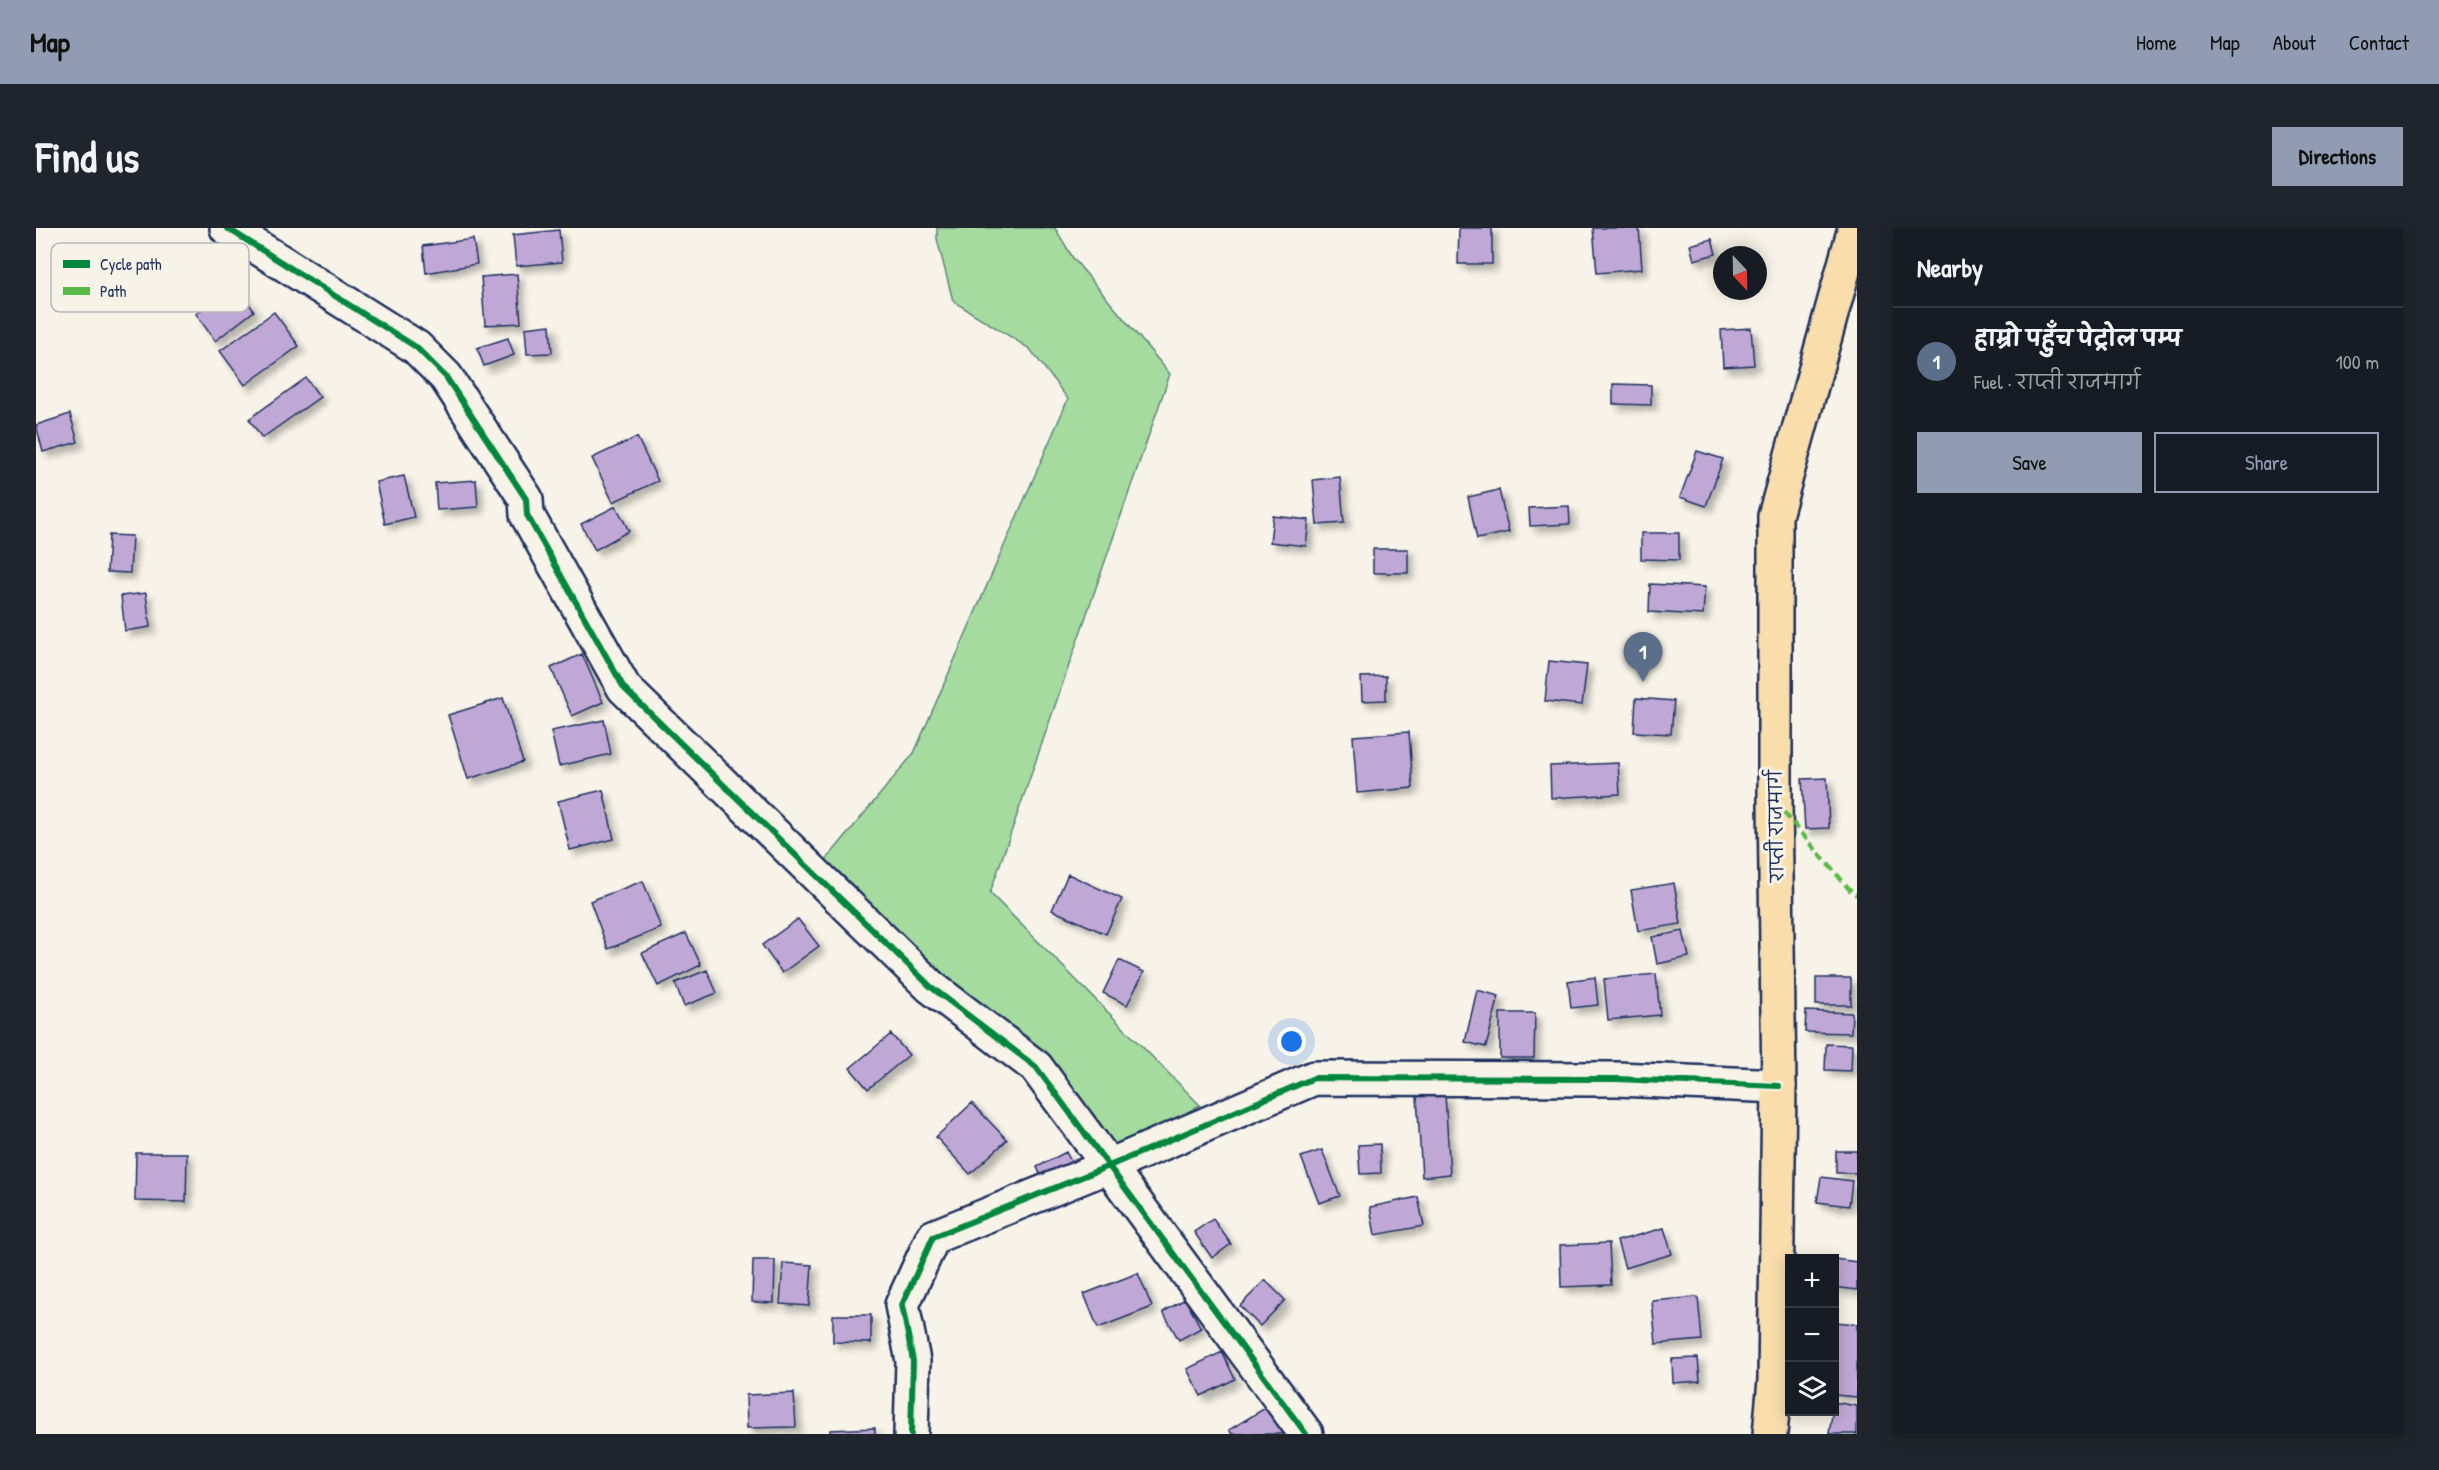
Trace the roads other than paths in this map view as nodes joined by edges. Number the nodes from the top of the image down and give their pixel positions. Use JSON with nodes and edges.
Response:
{"nodes":[{"id":1,"x":227,"y":228,"type":"edge"},
{"id":2,"x":1855,"y":228,"type":"edge"},
{"id":3,"x":1779,"y":1086,"type":"junction"},
{"id":4,"x":1109,"y":1166,"type":"junction"},
{"id":5,"x":911,"y":1434,"type":"edge"},
{"id":6,"x":1306,"y":1434,"type":"edge"},
{"id":7,"x":1770,"y":1434,"type":"edge"}],
"edges":[{"from":1,"to":4,"type":"street"},
{"from":2,"to":3,"type":"main road","name":"राप्ती राजमार्ग"},
{"from":3,"to":4,"type":"street"},
{"from":3,"to":7,"type":"main road","name":"राप्ती राजमार्ग"},
{"from":4,"to":5,"type":"street"},
{"from":4,"to":6,"type":"street"}]}
